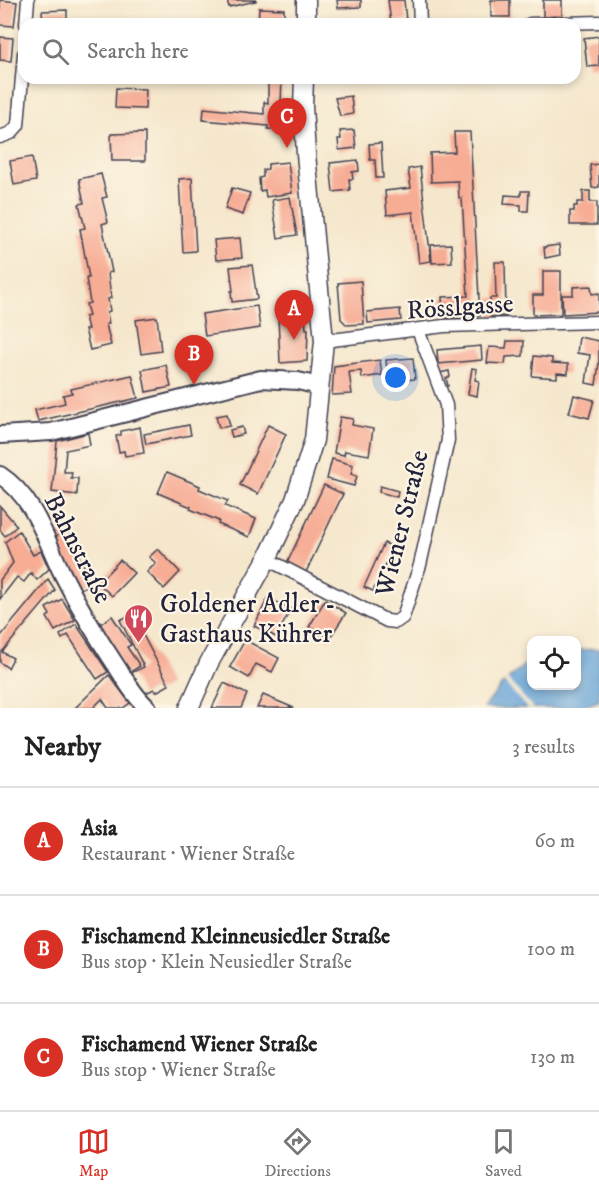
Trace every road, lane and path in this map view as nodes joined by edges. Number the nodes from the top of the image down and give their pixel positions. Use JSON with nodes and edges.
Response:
{"nodes":[{"id":1,"x":28,"y":0,"type":"edge"},
{"id":2,"x":306,"y":0,"type":"edge"},
{"id":3,"x":419,"y":0,"type":"edge"},
{"id":4,"x":26,"y":18,"type":"edge"},
{"id":5,"x":306,"y":18,"type":"edge"},
{"id":6,"x":420,"y":18,"type":"edge"},
{"id":7,"x":599,"y":22,"type":"edge"},
{"id":8,"x":581,"y":23,"type":"edge"},
{"id":9,"x":21,"y":84,"type":"edge"},
{"id":10,"x":304,"y":84,"type":"edge"},
{"id":11,"x":0,"y":137,"type":"edge"},
{"id":12,"x":599,"y":322,"type":"edge"},
{"id":13,"x":418,"y":330,"type":"junction"},
{"id":14,"x":324,"y":341,"type":"junction"},
{"id":15,"x":319,"y":386,"type":"junction"},
{"id":16,"x":0,"y":435,"type":"edge"},
{"id":17,"x":0,"y":475,"type":"edge"},
{"id":18,"x":267,"y":559,"type":"junction"},
{"id":19,"x":148,"y":708,"type":"edge"},
{"id":20,"x":189,"y":708,"type":"edge"}],
"edges":[{"from":1,"to":4,"type":"street"},
{"from":2,"to":5,"type":"main road"},
{"from":3,"to":6,"type":"street"},
{"from":7,"to":8,"type":"street"},
{"from":9,"to":11,"type":"street"},
{"from":10,"to":14,"type":"main road"},
{"from":12,"to":13,"type":"street","name":"Rösslgasse"},
{"from":13,"to":14,"type":"street","name":"Rösslgasse"},
{"from":13,"to":18,"type":"street","name":"Wiener Straße"},
{"from":14,"to":15,"type":"main road"},
{"from":15,"to":16,"type":"main road"},
{"from":15,"to":18,"type":"main road"},
{"from":17,"to":19,"type":"main road","name":"Bahnstraße"},
{"from":18,"to":20,"type":"main road"}]}
